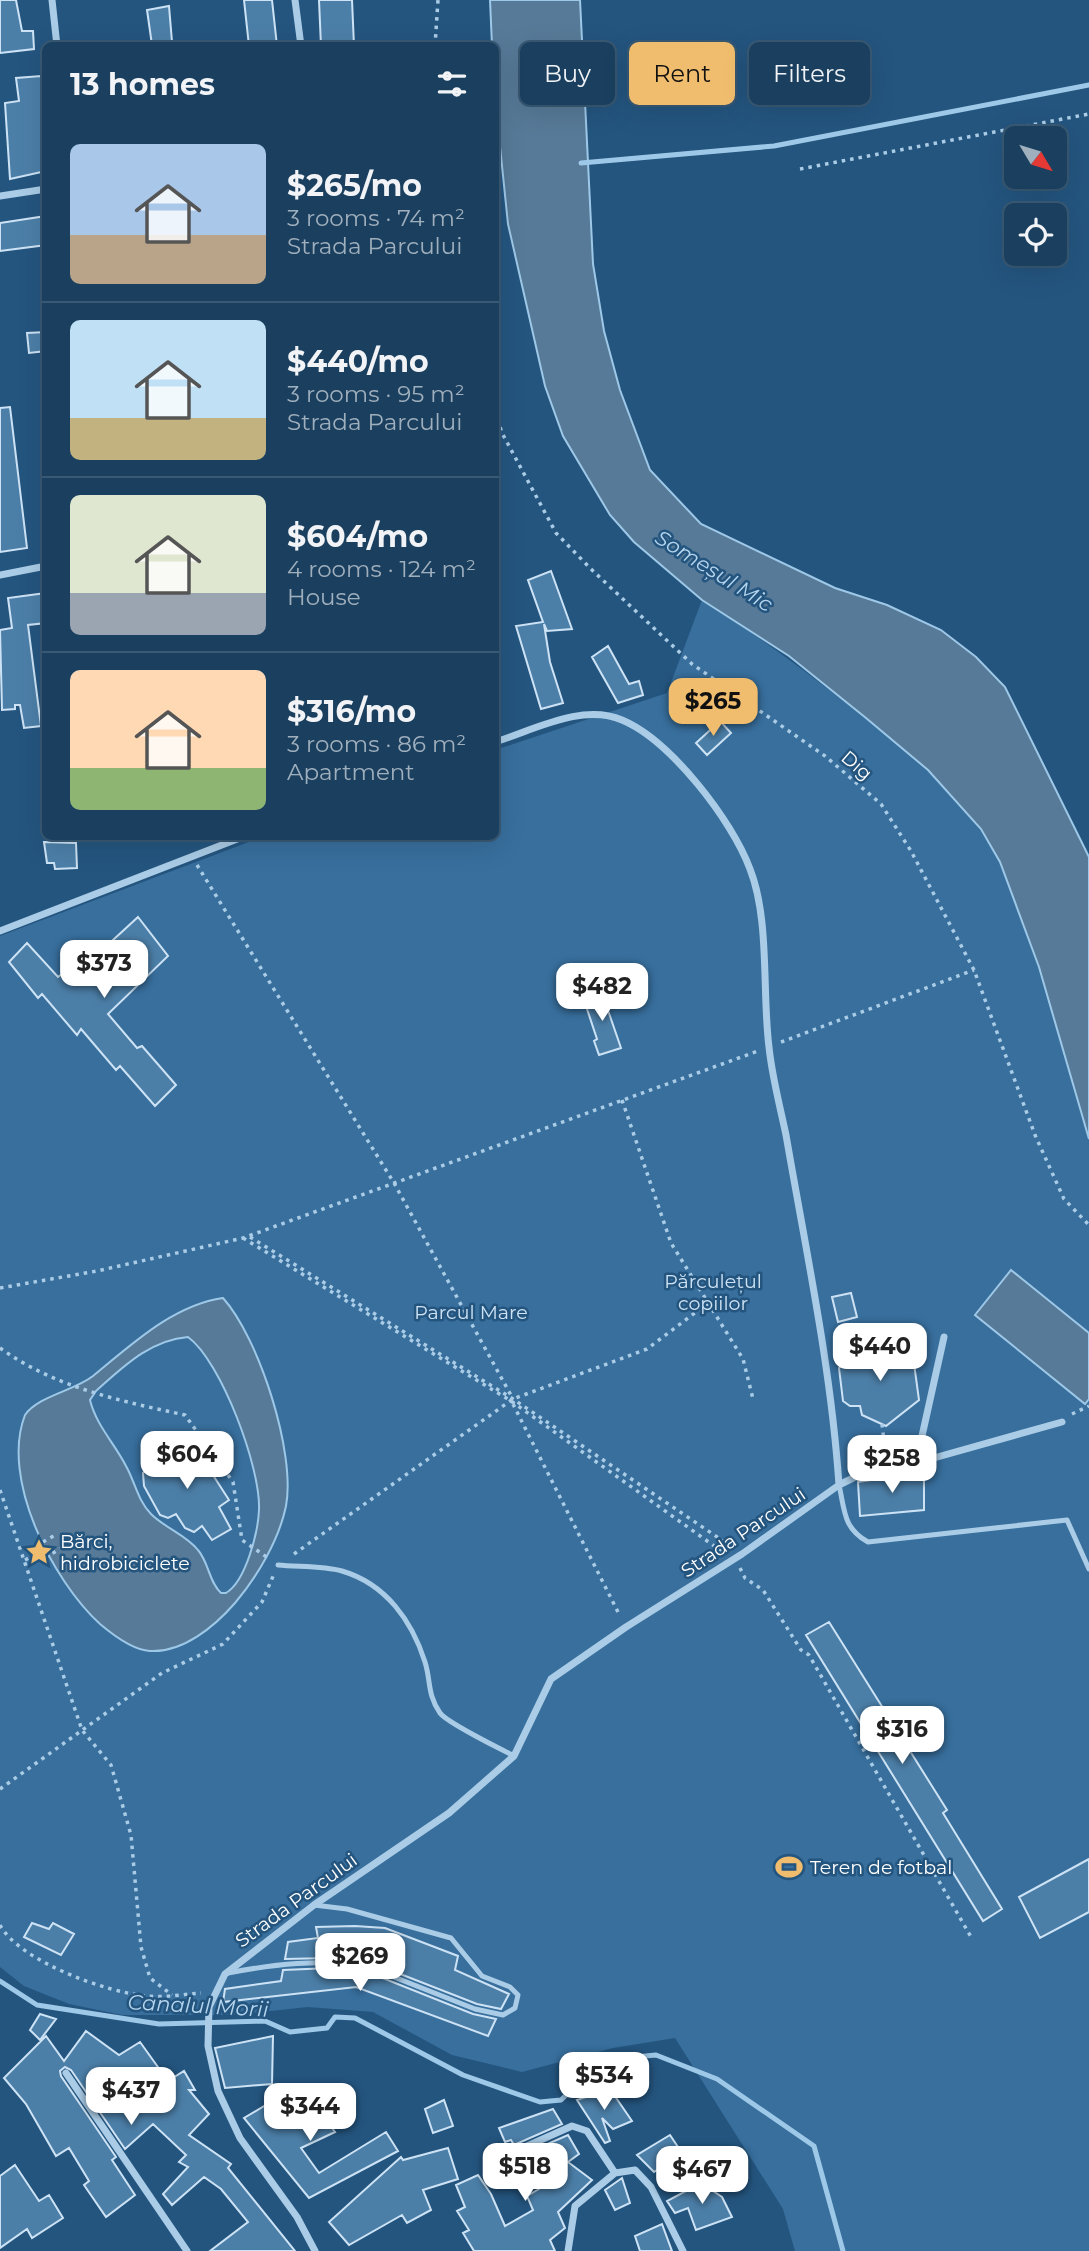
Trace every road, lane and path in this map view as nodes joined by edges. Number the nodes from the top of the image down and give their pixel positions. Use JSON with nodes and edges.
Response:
{"nodes":[{"id":1,"x":52,"y":0,"type":"edge"},
{"id":2,"x":295,"y":0,"type":"edge"},
{"id":3,"x":438,"y":0,"type":"edge"},
{"id":4,"x":57,"y":42,"type":"edge"},
{"id":5,"x":300,"y":42,"type":"edge"},
{"id":6,"x":435,"y":42,"type":"edge"},
{"id":7,"x":1089,"y":114,"type":"edge"},
{"id":8,"x":800,"y":169,"type":"dead end"},
{"id":9,"x":42,"y":190,"type":"edge"},
{"id":10,"x":0,"y":196,"type":"edge"},
{"id":11,"x":499,"y":424,"type":"edge"},
{"id":12,"x":42,"y":567,"type":"edge"},
{"id":13,"x":0,"y":575,"type":"edge"},
{"id":14,"x":499,"y":741,"type":"edge"},
{"id":15,"x":235,"y":840,"type":"edge"},
{"id":16,"x":194,"y":857,"type":"junction"},
{"id":17,"x":0,"y":931,"type":"edge"},
{"id":18,"x":974,"y":970,"type":"junction"},
{"id":19,"x":768,"y":1047,"type":"junction"},
{"id":20,"x":622,"y":1100,"type":"junction"},
{"id":21,"x":394,"y":1183,"type":"junction"},
{"id":22,"x":1089,"y":1225,"type":"edge"},
{"id":23,"x":249,"y":1236,"type":"junction"},
{"id":24,"x":243,"y":1238,"type":"junction"},
{"id":25,"x":0,"y":1288,"type":"edge"},
{"id":26,"x":708,"y":1303,"type":"junction"},
{"id":27,"x":944,"y":1337,"type":"dead end"},
{"id":28,"x":0,"y":1348,"type":"edge"},
{"id":29,"x":753,"y":1399,"type":"dead end"},
{"id":30,"x":512,"y":1400,"type":"junction"},
{"id":31,"x":1089,"y":1406,"type":"edge"},
{"id":32,"x":1062,"y":1422,"type":"joint"},
{"id":33,"x":882,"y":1424,"type":"dead end"},
{"id":34,"x":886,"y":1461,"type":"dead end"},
{"id":35,"x":916,"y":1463,"type":"junction"},
{"id":36,"x":839,"y":1485,"type":"junction"},
{"id":37,"x":0,"y":1490,"type":"edge"},
{"id":38,"x":57,"y":1534,"type":"dead end"},
{"id":39,"x":63,"y":1547,"type":"dead end"},
{"id":40,"x":37,"y":1553,"type":"junction"},
{"id":41,"x":742,"y":1554,"type":"junction"},
{"id":42,"x":734,"y":1559,"type":"junction"},
{"id":43,"x":24,"y":1561,"type":"junction"},
{"id":44,"x":278,"y":1565,"type":"junction"},
{"id":45,"x":1089,"y":1569,"type":"edge"},
{"id":46,"x":626,"y":1627,"type":"junction"},
{"id":47,"x":82,"y":1730,"type":"junction"},
{"id":48,"x":514,"y":1756,"type":"junction"},
{"id":49,"x":0,"y":1790,"type":"edge"},
{"id":50,"x":314,"y":1905,"type":"junction"},
{"id":51,"x":0,"y":1925,"type":"edge"},
{"id":52,"x":971,"y":1937,"type":"dead end"},
{"id":53,"x":225,"y":1974,"type":"junction"},
{"id":54,"x":214,"y":1992,"type":"junction"},
{"id":55,"x":172,"y":1995,"type":"junction"},
{"id":56,"x":66,"y":2073,"type":"dead end"},
{"id":57,"x":516,"y":2151,"type":"dead end"},
{"id":58,"x":615,"y":2173,"type":"junction"},
{"id":59,"x":187,"y":2251,"type":"edge"},
{"id":60,"x":315,"y":2251,"type":"edge"},
{"id":61,"x":568,"y":2251,"type":"edge"},
{"id":62,"x":683,"y":2251,"type":"edge"}],
"edges":[{"from":1,"to":4,"type":"street"},
{"from":2,"to":5,"type":"street"},
{"from":3,"to":6,"type":"path"},
{"from":7,"to":8,"type":"path"},
{"from":9,"to":10,"type":"street"},
{"from":11,"to":18,"type":"path","name":"Dig"},
{"from":12,"to":13,"type":"street"},
{"from":14,"to":19,"type":"street"},
{"from":15,"to":16,"type":"street"},
{"from":16,"to":17,"type":"street"},
{"from":16,"to":21,"type":"path"},
{"from":18,"to":19,"type":"path"},
{"from":18,"to":22,"type":"path","name":"Dig"},
{"from":19,"to":20,"type":"path"},
{"from":19,"to":36,"type":"street"},
{"from":20,"to":21,"type":"path"},
{"from":20,"to":26,"type":"path"},
{"from":21,"to":23,"type":"path"},
{"from":21,"to":30,"type":"path"},
{"from":23,"to":24,"type":"path"},
{"from":23,"to":30,"type":"path"},
{"from":24,"to":25,"type":"path"},
{"from":24,"to":30,"type":"path"},
{"from":26,"to":29,"type":"path"},
{"from":26,"to":30,"type":"path"},
{"from":27,"to":35,"type":"street"},
{"from":28,"to":44,"type":"path"},
{"from":30,"to":41,"type":"path"},
{"from":30,"to":42,"type":"path"},
{"from":30,"to":44,"type":"path"},
{"from":30,"to":46,"type":"path"},
{"from":31,"to":32,"type":"path"},
{"from":32,"to":35,"type":"street","name":"Strada Parcului"},
{"from":33,"to":34,"type":"path"},
{"from":35,"to":36,"type":"street","name":"Strada Parcului"},
{"from":36,"to":41,"type":"street","name":"Strada Parcului"},
{"from":36,"to":45,"type":"lane"},
{"from":37,"to":43,"type":"path"},
{"from":38,"to":40,"type":"path"},
{"from":39,"to":40,"type":"path"},
{"from":40,"to":43,"type":"path"},
{"from":41,"to":42,"type":"street","name":"Strada Parcului"},
{"from":42,"to":46,"type":"street","name":"Strada Parcului"},
{"from":42,"to":52,"type":"path"},
{"from":43,"to":47,"type":"path"},
{"from":44,"to":47,"type":"path"},
{"from":44,"to":48,"type":"lane"},
{"from":46,"to":48,"type":"street","name":"Strada Parcului"},
{"from":47,"to":49,"type":"path"},
{"from":47,"to":55,"type":"path"},
{"from":48,"to":50,"type":"street","name":"Strada Parcului"},
{"from":50,"to":53,"type":"street","name":"Strada Parcului"},
{"from":50,"to":53,"type":"lane"},
{"from":51,"to":55,"type":"path"},
{"from":53,"to":54,"type":"street","name":"Strada Parcului"},
{"from":54,"to":55,"type":"path"},
{"from":54,"to":60,"type":"street","name":"Strada Parcului"},
{"from":56,"to":59,"type":"street"},
{"from":57,"to":58,"type":"street"},
{"from":58,"to":61,"type":"street"},
{"from":58,"to":62,"type":"street"}]}
